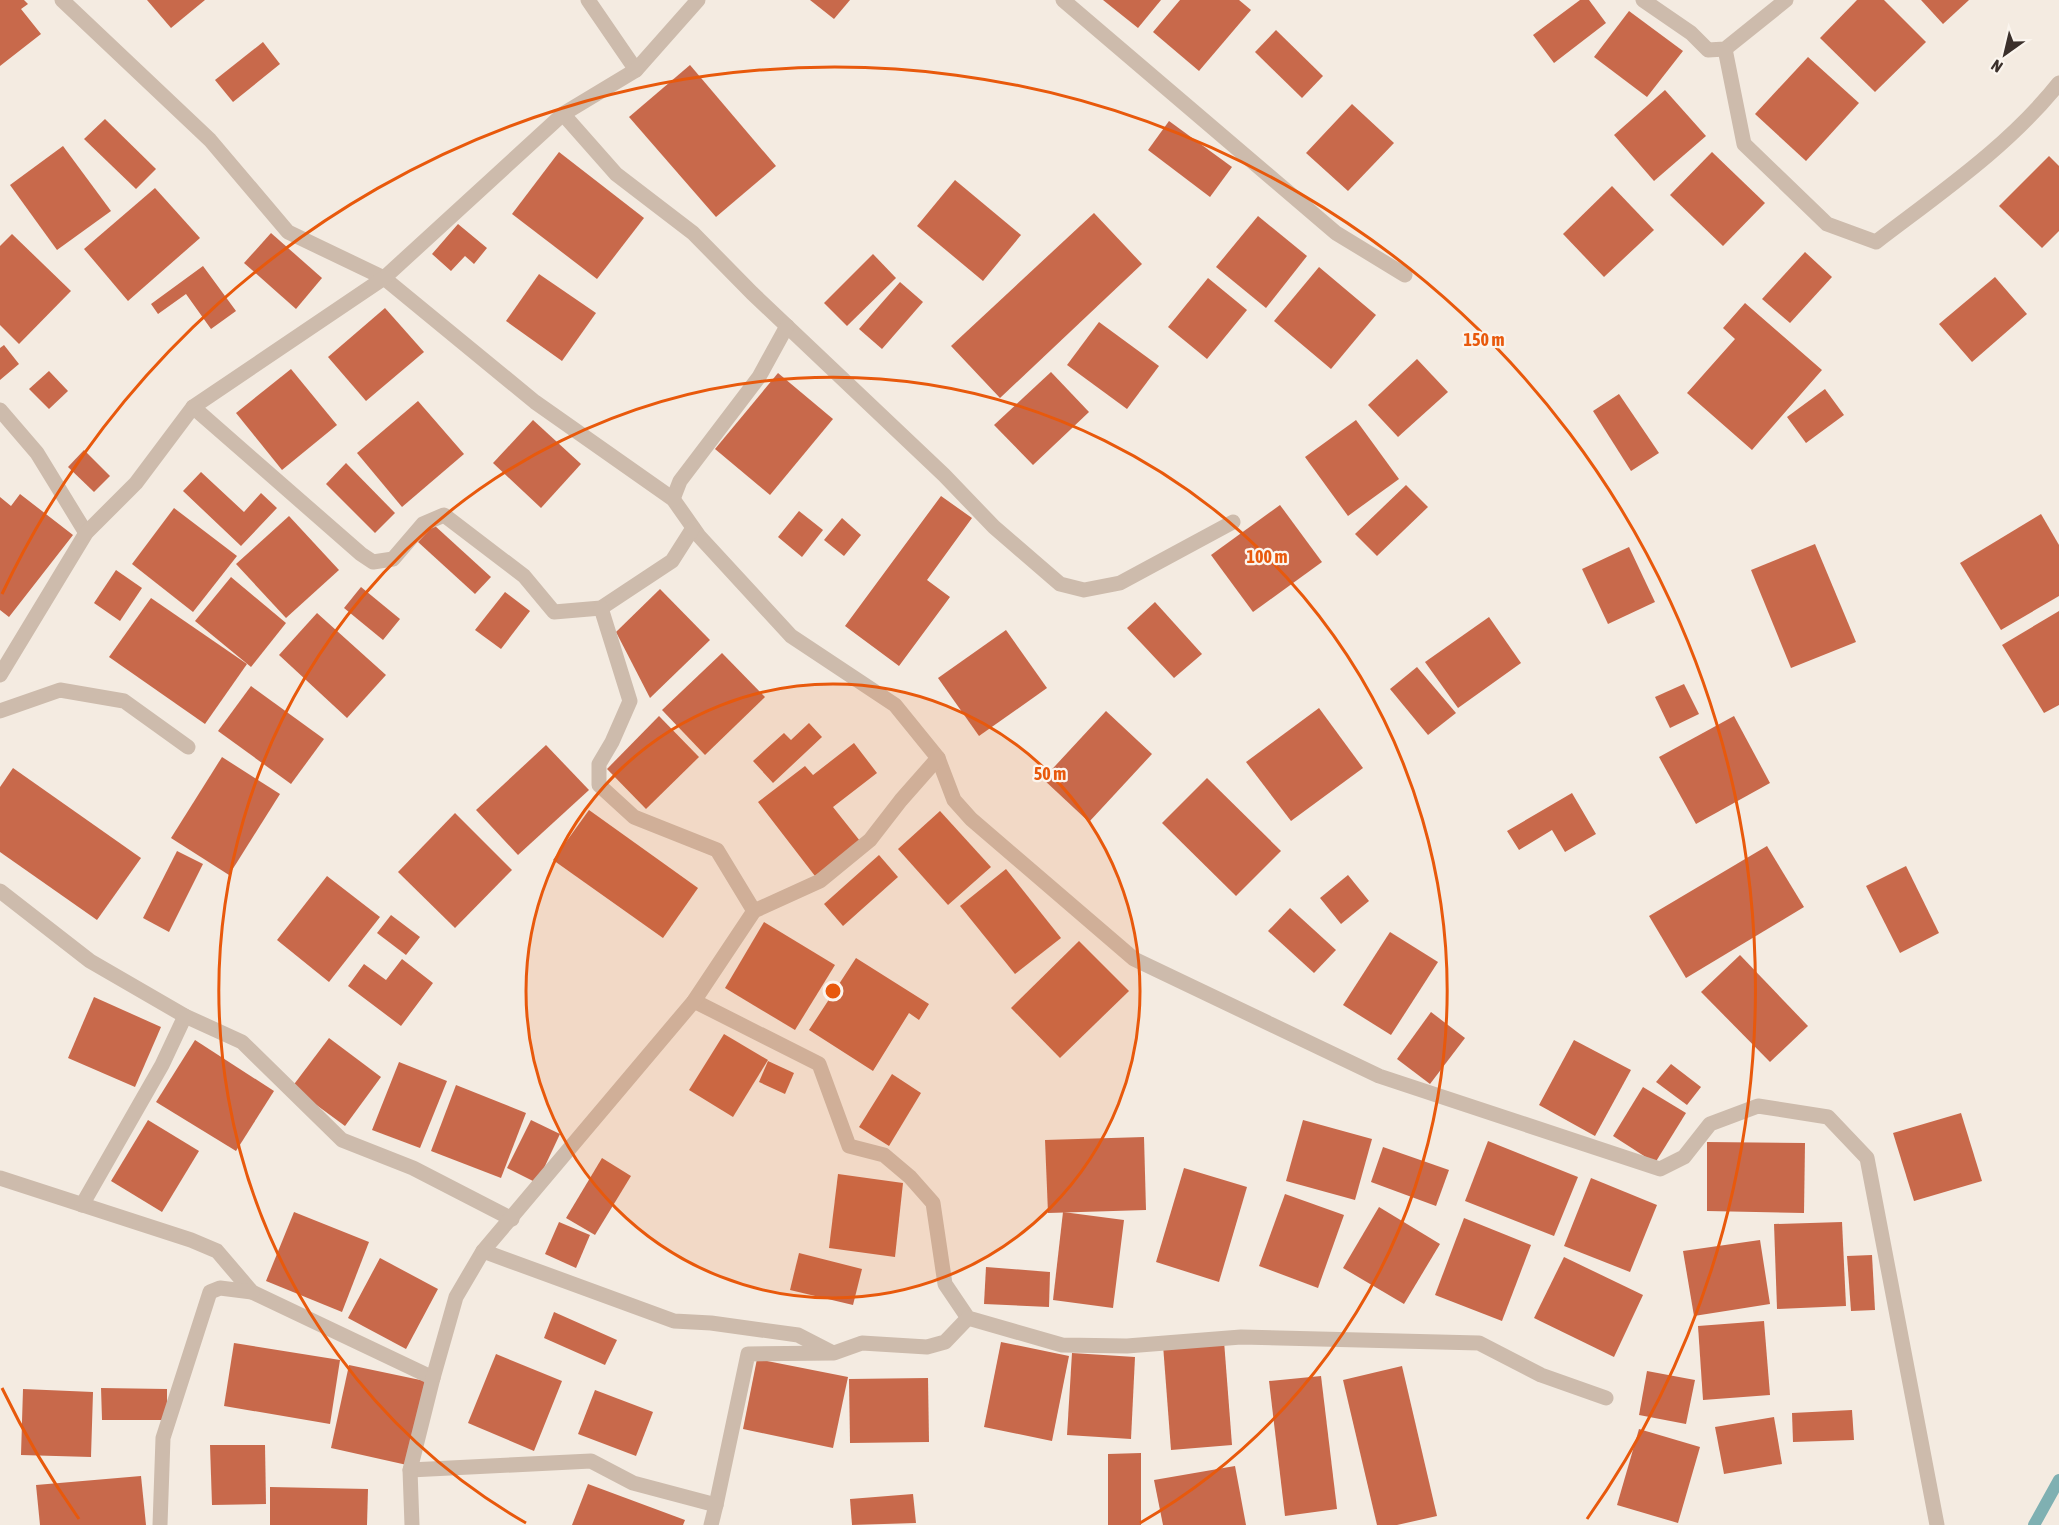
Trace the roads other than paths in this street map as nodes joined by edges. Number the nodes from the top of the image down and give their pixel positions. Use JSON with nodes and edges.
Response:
{"nodes":[{"id":1,"x":62,"y":0,"type":"edge"},
{"id":2,"x":588,"y":0,"type":"edge"},
{"id":3,"x":698,"y":0,"type":"edge"},
{"id":4,"x":1063,"y":0,"type":"edge"},
{"id":5,"x":1643,"y":0,"type":"edge"},
{"id":6,"x":1786,"y":0,"type":"edge"},
{"id":7,"x":1725,"y":49,"type":"junction"},
{"id":8,"x":636,"y":70,"type":"junction"},
{"id":9,"x":2059,"y":83,"type":"edge"},
{"id":10,"x":563,"y":114,"type":"junction"},
{"id":11,"x":1405,"y":275,"type":"dead end"},
{"id":12,"x":384,"y":278,"type":"junction"},
{"id":13,"x":787,"y":326,"type":"junction"},
{"id":14,"x":193,"y":406,"type":"junction"},
{"id":15,"x":0,"y":410,"type":"edge"},
{"id":16,"x":673,"y":499,"type":"junction"},
{"id":17,"x":1233,"y":522,"type":"dead end"},
{"id":18,"x":693,"y":528,"type":"junction"},
{"id":19,"x":86,"y":532,"type":"junction"},
{"id":20,"x":601,"y":608,"type":"junction"},
{"id":21,"x":0,"y":675,"type":"edge"},
{"id":22,"x":0,"y":711,"type":"edge"},
{"id":23,"x":188,"y":747,"type":"dead end"},
{"id":24,"x":938,"y":758,"type":"junction"},
{"id":25,"x":0,"y":891,"type":"edge"},
{"id":26,"x":754,"y":911,"type":"junction"},
{"id":27,"x":694,"y":1001,"type":"junction"},
{"id":28,"x":185,"y":1016,"type":"junction"},
{"id":29,"x":0,"y":1178,"type":"edge"},
{"id":30,"x":82,"y":1205,"type":"junction"},
{"id":31,"x":512,"y":1219,"type":"junction"},
{"id":32,"x":483,"y":1251,"type":"junction"},
{"id":33,"x":252,"y":1292,"type":"junction"},
{"id":34,"x":968,"y":1318,"type":"junction"},
{"id":35,"x":834,"y":1353,"type":"junction"},
{"id":36,"x":433,"y":1378,"type":"junction"},
{"id":37,"x":1606,"y":1398,"type":"dead end"},
{"id":38,"x":410,"y":1470,"type":"junction"},
{"id":39,"x":716,"y":1505,"type":"junction"},
{"id":40,"x":160,"y":1525,"type":"edge"},
{"id":41,"x":412,"y":1525,"type":"edge"},
{"id":42,"x":711,"y":1525,"type":"edge"},
{"id":43,"x":1937,"y":1525,"type":"edge"}],
"edges":[{"from":1,"to":12,"type":"street"},
{"from":2,"to":8,"type":"street"},
{"from":3,"to":8,"type":"street"},
{"from":4,"to":11,"type":"street"},
{"from":5,"to":7,"type":"street"},
{"from":6,"to":7,"type":"street"},
{"from":7,"to":9,"type":"street"},
{"from":8,"to":10,"type":"street"},
{"from":10,"to":12,"type":"street"},
{"from":10,"to":13,"type":"street"},
{"from":12,"to":14,"type":"street"},
{"from":12,"to":16,"type":"street"},
{"from":13,"to":16,"type":"street"},
{"from":13,"to":17,"type":"street"},
{"from":14,"to":19,"type":"street"},
{"from":14,"to":20,"type":"street"},
{"from":15,"to":19,"type":"street"},
{"from":16,"to":18,"type":"street"},
{"from":18,"to":20,"type":"street"},
{"from":18,"to":24,"type":"street"},
{"from":19,"to":21,"type":"street"},
{"from":20,"to":26,"type":"street"},
{"from":22,"to":23,"type":"street"},
{"from":24,"to":26,"type":"street"},
{"from":24,"to":43,"type":"street"},
{"from":25,"to":28,"type":"street"},
{"from":26,"to":27,"type":"street"},
{"from":27,"to":31,"type":"street"},
{"from":27,"to":34,"type":"street"},
{"from":28,"to":30,"type":"street"},
{"from":28,"to":31,"type":"street"},
{"from":29,"to":30,"type":"street"},
{"from":30,"to":33,"type":"street"},
{"from":31,"to":32,"type":"street"},
{"from":32,"to":35,"type":"street"},
{"from":32,"to":36,"type":"street"},
{"from":33,"to":36,"type":"street"},
{"from":33,"to":40,"type":"street"},
{"from":34,"to":35,"type":"street"},
{"from":34,"to":37,"type":"street"},
{"from":35,"to":39,"type":"street"},
{"from":36,"to":38,"type":"street"},
{"from":38,"to":39,"type":"street"},
{"from":38,"to":41,"type":"street"},
{"from":39,"to":42,"type":"street"}]}
